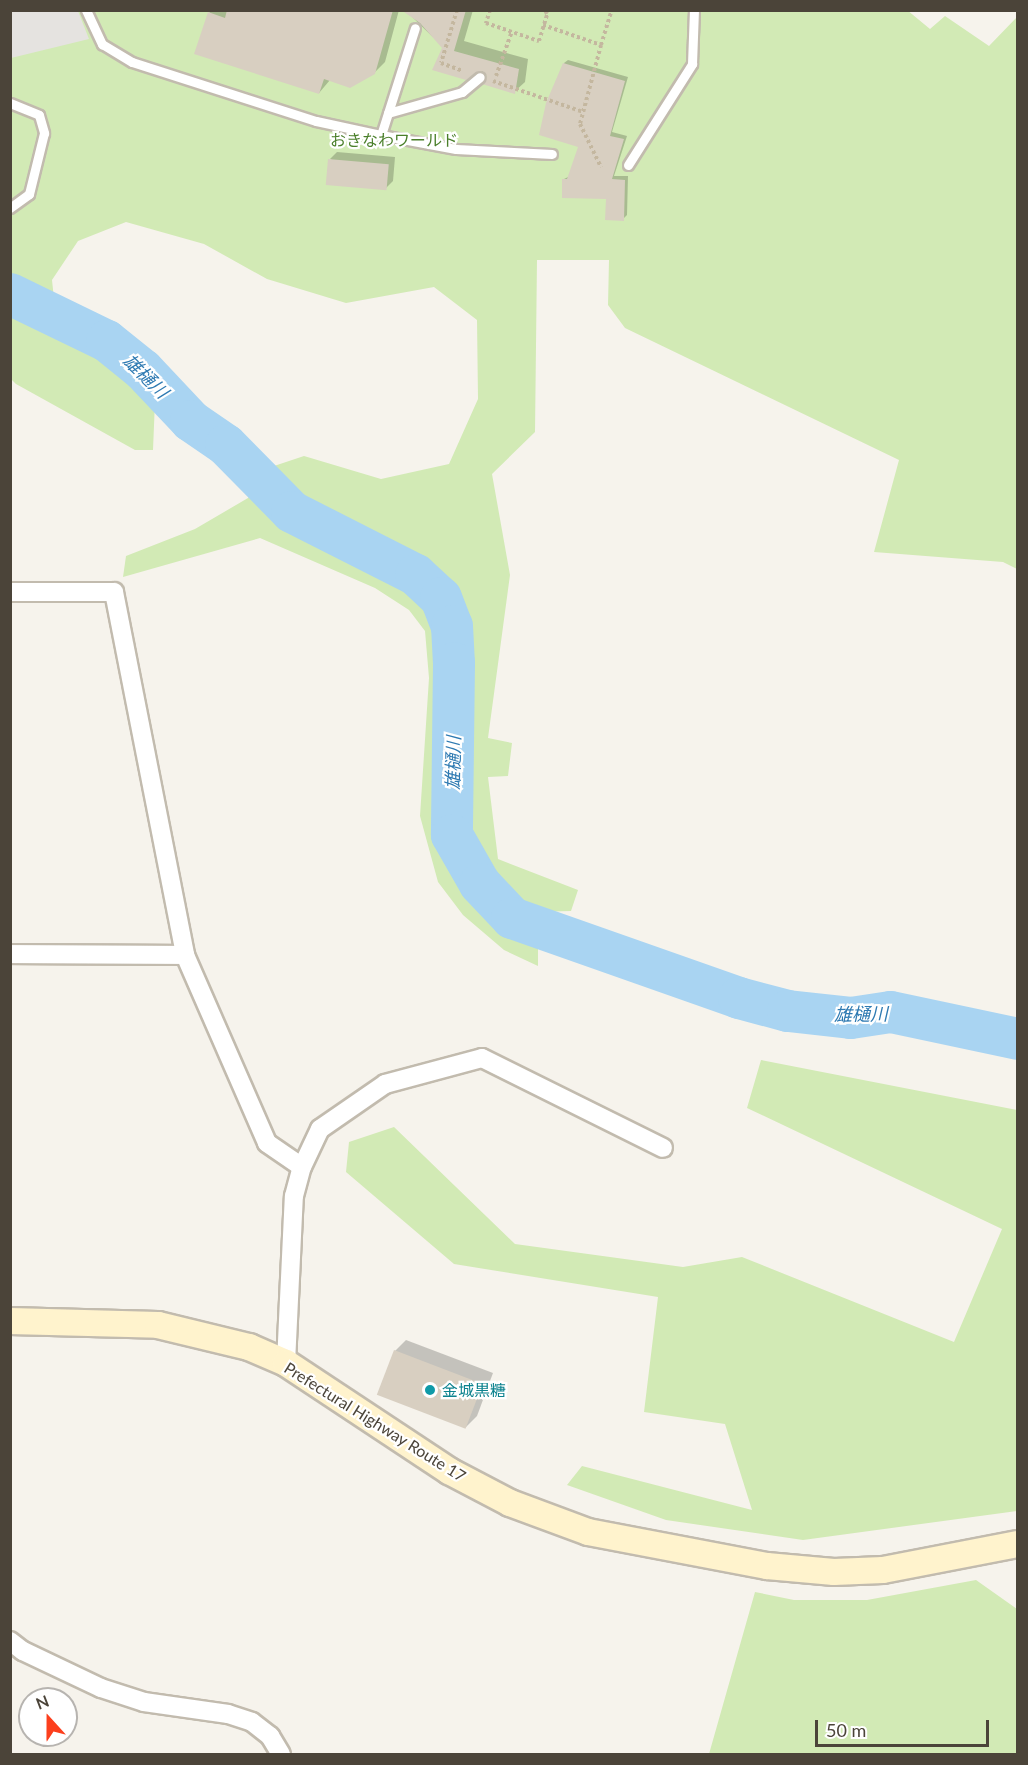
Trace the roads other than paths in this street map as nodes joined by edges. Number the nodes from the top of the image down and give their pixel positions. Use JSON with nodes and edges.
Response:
{"nodes":[{"id":1,"x":86,"y":10,"type":"edge"},
{"id":2,"x":694,"y":10,"type":"edge"},
{"id":3,"x":415,"y":28,"type":"dead end"},
{"id":4,"x":480,"y":77,"type":"dead end"},
{"id":5,"x":10,"y":102,"type":"edge"},
{"id":6,"x":388,"y":113,"type":"junction"},
{"id":7,"x":381,"y":135,"type":"junction"},
{"id":8,"x":552,"y":154,"type":"dead end"},
{"id":9,"x":628,"y":165,"type":"dead end"},
{"id":10,"x":10,"y":208,"type":"edge"},
{"id":11,"x":10,"y":592,"type":"edge"},
{"id":12,"x":10,"y":954,"type":"edge"},
{"id":13,"x":185,"y":955,"type":"junction"},
{"id":14,"x":663,"y":1148,"type":"dead end"},
{"id":15,"x":302,"y":1167,"type":"junction"},
{"id":16,"x":10,"y":1321,"type":"edge"},
{"id":17,"x":286,"y":1364,"type":"junction"},
{"id":18,"x":1017,"y":1544,"type":"edge"},
{"id":19,"x":10,"y":1641,"type":"edge"},
{"id":20,"x":280,"y":1755,"type":"edge"}],
"edges":[{"from":1,"to":7,"type":"lane"},
{"from":2,"to":9,"type":"lane"},
{"from":3,"to":6,"type":"lane"},
{"from":4,"to":6,"type":"lane"},
{"from":5,"to":10,"type":"lane"},
{"from":6,"to":7,"type":"lane"},
{"from":7,"to":8,"type":"lane"},
{"from":11,"to":13,"type":"street"},
{"from":12,"to":13,"type":"street"},
{"from":13,"to":15,"type":"street"},
{"from":14,"to":15,"type":"street"},
{"from":15,"to":17,"type":"street"},
{"from":16,"to":17,"type":"main road","name":"Prefectural Highway Route 17"},
{"from":17,"to":18,"type":"main road","name":"Prefectural Highway Route 17"},
{"from":19,"to":20,"type":"street"}]}
